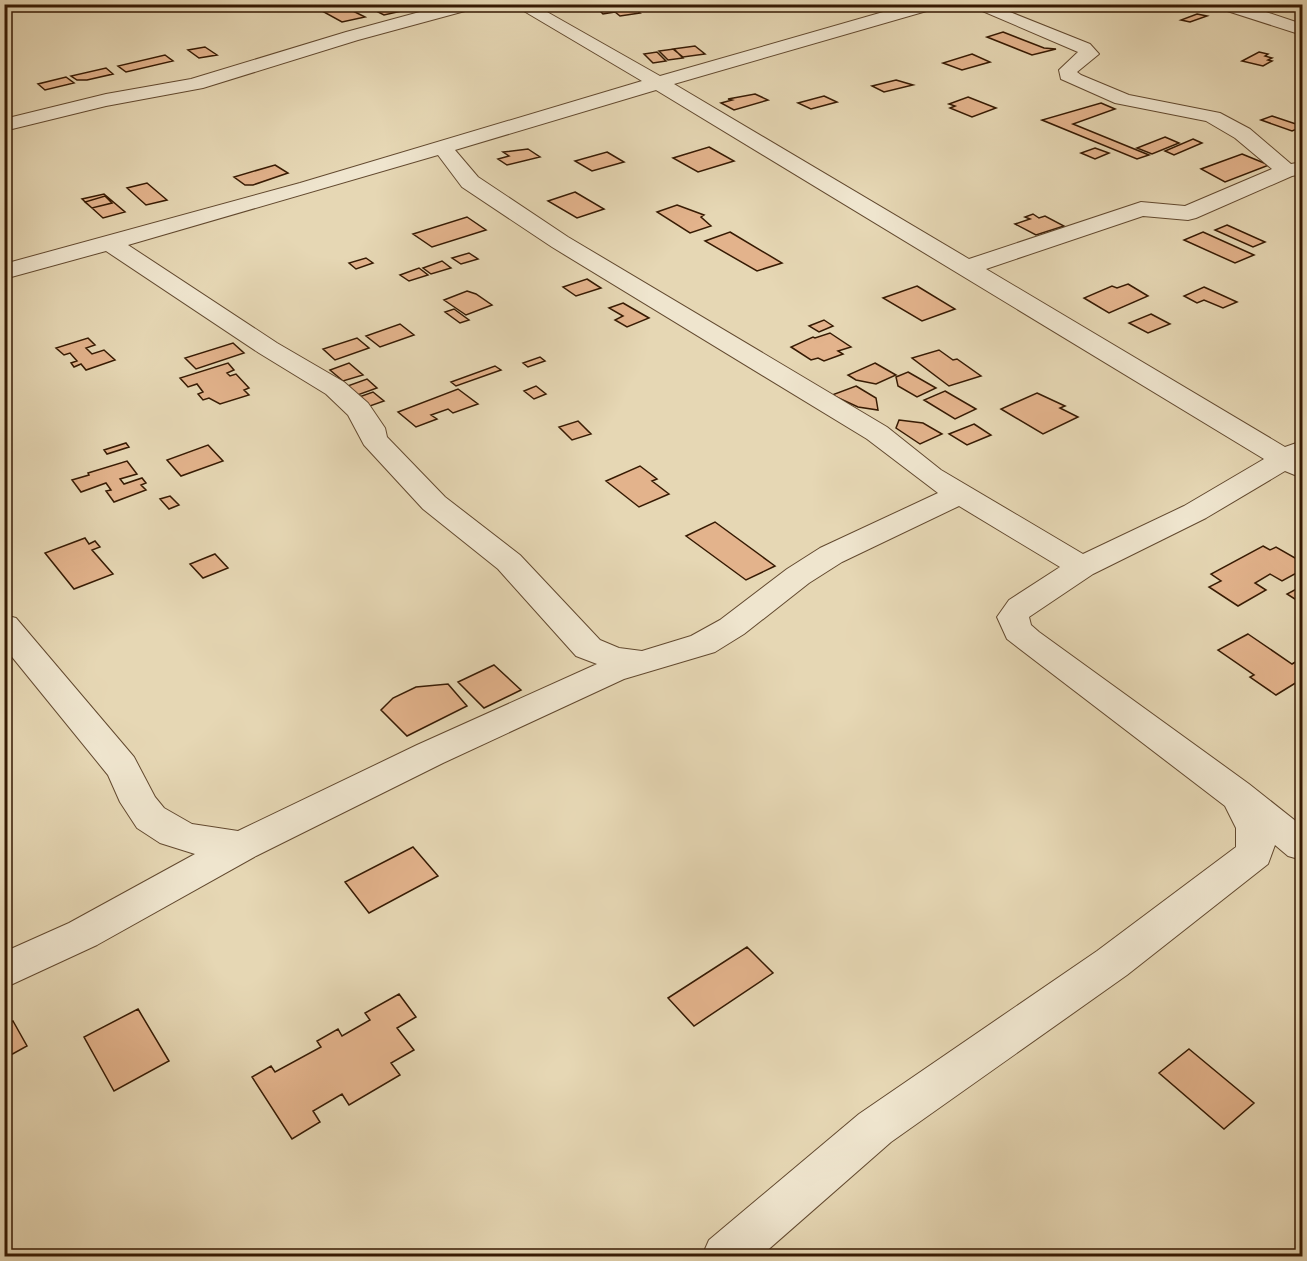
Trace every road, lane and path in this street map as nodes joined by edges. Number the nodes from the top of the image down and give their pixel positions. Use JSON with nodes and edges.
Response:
{"nodes":[{"id":1,"x":470,"y":4,"type":"edge"},
{"id":2,"x":520,"y":4,"type":"edge"},
{"id":3,"x":931,"y":4,"type":"edge"},
{"id":4,"x":974,"y":4,"type":"edge"},
{"id":5,"x":1224,"y":4,"type":"edge"},
{"id":6,"x":1302,"y":30,"type":"edge"},
{"id":7,"x":655,"y":84,"type":"junction"},
{"id":8,"x":4,"y":125,"type":"edge"},
{"id":9,"x":443,"y":148,"type":"junction"},
{"id":10,"x":1294,"y":170,"type":"edge"},
{"id":11,"x":109,"y":243,"type":"junction"},
{"id":12,"x":968,"y":268,"type":"junction"},
{"id":13,"x":4,"y":272,"type":"edge"},
{"id":14,"x":1296,"y":458,"type":"edge"},
{"id":15,"x":960,"y":494,"type":"junction"},
{"id":16,"x":1082,"y":567,"type":"junction"},
{"id":17,"x":4,"y":625,"type":"edge"},
{"id":18,"x":644,"y":662,"type":"junction"},
{"id":19,"x":1236,"y":793,"type":"junction"},
{"id":20,"x":242,"y":846,"type":"junction"},
{"id":21,"x":1302,"y":846,"type":"edge"},
{"id":22,"x":4,"y":971,"type":"edge"},
{"id":23,"x":726,"y":1257,"type":"edge"}],
"edges":[{"from":1,"to":8,"type":"street"},
{"from":2,"to":7,"type":"street"},
{"from":3,"to":7,"type":"street"},
{"from":4,"to":10,"type":"street"},
{"from":5,"to":6,"type":"street"},
{"from":7,"to":9,"type":"street"},
{"from":7,"to":12,"type":"street"},
{"from":9,"to":11,"type":"street"},
{"from":9,"to":15,"type":"street"},
{"from":10,"to":12,"type":"street"},
{"from":11,"to":13,"type":"street"},
{"from":11,"to":18,"type":"street"},
{"from":12,"to":14,"type":"street"},
{"from":14,"to":16,"type":"street"},
{"from":15,"to":16,"type":"street"},
{"from":15,"to":18,"type":"street"},
{"from":16,"to":19,"type":"street"},
{"from":17,"to":20,"type":"street"},
{"from":18,"to":20,"type":"street"},
{"from":19,"to":21,"type":"street"},
{"from":19,"to":23,"type":"street"},
{"from":20,"to":22,"type":"street"}]}
